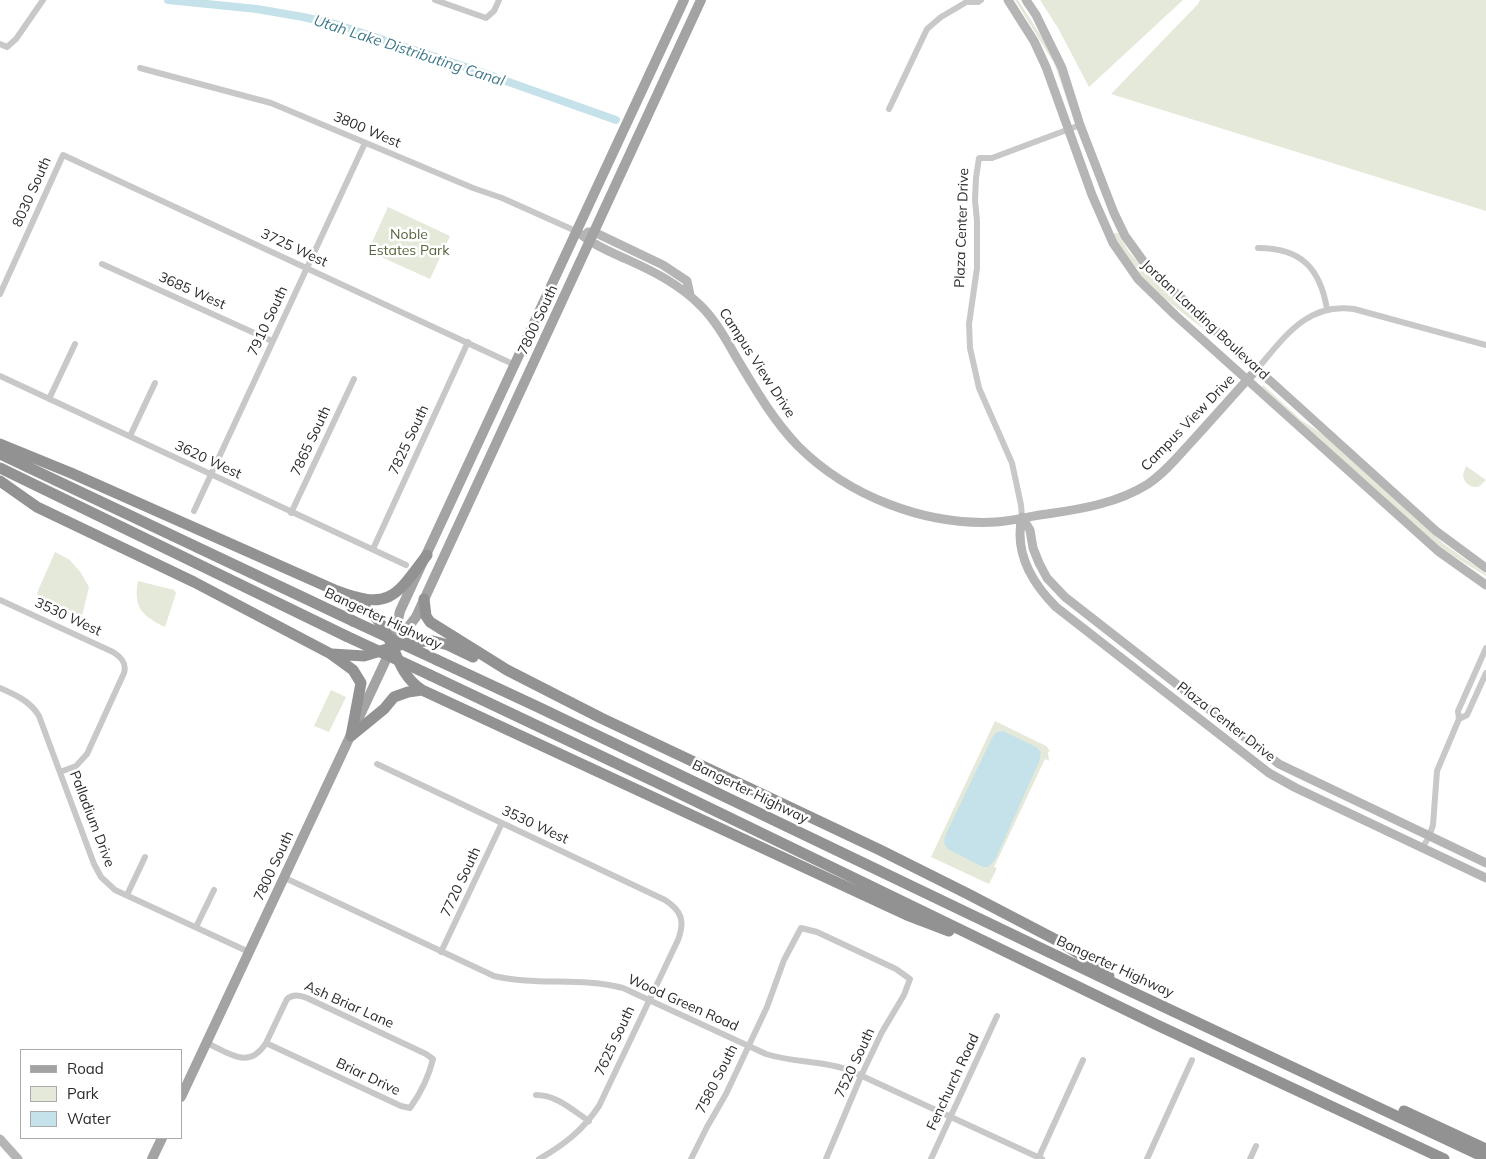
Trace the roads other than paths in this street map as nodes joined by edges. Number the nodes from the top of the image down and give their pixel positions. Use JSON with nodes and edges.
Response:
{"nodes":[{"id":1,"x":43,"y":0,"type":"edge"},
{"id":2,"x":435,"y":0,"type":"edge"},
{"id":3,"x":499,"y":0,"type":"edge"},
{"id":4,"x":684,"y":0,"type":"edge"},
{"id":5,"x":701,"y":0,"type":"edge"},
{"id":6,"x":982,"y":0,"type":"edge"},
{"id":7,"x":1008,"y":0,"type":"edge"},
{"id":8,"x":1026,"y":0,"type":"edge"},
{"id":9,"x":969,"y":1,"type":"edge"},
{"id":10,"x":0,"y":44,"type":"edge"},
{"id":11,"x":140,"y":68,"type":"dead end"},
{"id":12,"x":652,"y":70,"type":"junction"},
{"id":13,"x":889,"y":109,"type":"dead end"},
{"id":14,"x":1080,"y":125,"type":"junction"},
{"id":15,"x":642,"y":128,"type":"junction"},
{"id":16,"x":1069,"y":128,"type":"junction"},
{"id":17,"x":365,"y":143,"type":"junction"},
{"id":18,"x":63,"y":156,"type":"joint"},
{"id":19,"x":578,"y":232,"type":"junction"},
{"id":20,"x":592,"y":237,"type":"junction"},
{"id":21,"x":1258,"y":248,"type":"dead end"},
{"id":22,"x":102,"y":264,"type":"dead end"},
{"id":23,"x":307,"y":268,"type":"junction"},
{"id":24,"x":0,"y":294,"type":"edge"},
{"id":25,"x":1327,"y":309,"type":"junction"},
{"id":26,"x":272,"y":341,"type":"junction"},
{"id":27,"x":468,"y":342,"type":"junction"},
{"id":28,"x":75,"y":344,"type":"dead end"},
{"id":29,"x":1486,"y":345,"type":"edge"},
{"id":30,"x":515,"y":365,"type":"junction"},
{"id":31,"x":1257,"y":369,"type":"junction"},
{"id":32,"x":0,"y":376,"type":"edge"},
{"id":33,"x":354,"y":379,"type":"dead end"},
{"id":34,"x":1248,"y":380,"type":"junction"},
{"id":35,"x":155,"y":383,"type":"dead end"},
{"id":36,"x":49,"y":400,"type":"junction"},
{"id":37,"x":130,"y":436,"type":"junction"},
{"id":38,"x":0,"y":444,"type":"edge"},
{"id":39,"x":0,"y":454,"type":"edge"},
{"id":40,"x":0,"y":468,"type":"edge"},
{"id":41,"x":211,"y":475,"type":"junction"},
{"id":42,"x":0,"y":481,"type":"edge"},
{"id":43,"x":194,"y":511,"type":"dead end"},
{"id":44,"x":291,"y":512,"type":"junction"},
{"id":45,"x":1022,"y":517,"type":"junction"},
{"id":46,"x":373,"y":549,"type":"junction"},
{"id":47,"x":427,"y":555,"type":"junction"},
{"id":48,"x":406,"y":565,"type":"dead end"},
{"id":49,"x":1486,"y":568,"type":"edge"},
{"id":50,"x":1486,"y":585,"type":"edge"},
{"id":51,"x":337,"y":591,"type":"junction"},
{"id":52,"x":0,"y":600,"type":"edge"},
{"id":53,"x":424,"y":600,"type":"junction"},
{"id":54,"x":392,"y":647,"type":"junction"},
{"id":55,"x":1486,"y":648,"type":"edge"},
{"id":56,"x":331,"y":654,"type":"junction"},
{"id":57,"x":507,"y":670,"type":"junction"},
{"id":58,"x":1486,"y":673,"type":"edge"},
{"id":59,"x":0,"y":688,"type":"edge"},
{"id":60,"x":422,"y":690,"type":"junction"},
{"id":61,"x":1459,"y":719,"type":"junction"},
{"id":62,"x":351,"y":736,"type":"junction"},
{"id":63,"x":377,"y":764,"type":"dead end"},
{"id":64,"x":60,"y":772,"type":"junction"},
{"id":65,"x":502,"y":823,"type":"junction"},
{"id":66,"x":1429,"y":837,"type":"junction"},
{"id":67,"x":1422,"y":848,"type":"junction"},
{"id":68,"x":145,"y":856,"type":"dead end"},
{"id":69,"x":1486,"y":864,"type":"edge"},
{"id":70,"x":283,"y":877,"type":"junction"},
{"id":71,"x":1486,"y":878,"type":"edge"},
{"id":72,"x":214,"y":890,"type":"dead end"},
{"id":73,"x":126,"y":895,"type":"junction"},
{"id":74,"x":680,"y":913,"type":"joint"},
{"id":75,"x":196,"y":927,"type":"junction"},
{"id":76,"x":801,"y":928,"type":"joint"},
{"id":77,"x":249,"y":952,"type":"junction"},
{"id":78,"x":441,"y":952,"type":"junction"},
{"id":79,"x":1014,"y":955,"type":"junction"},
{"id":80,"x":1128,"y":990,"type":"junction"},
{"id":81,"x":649,"y":1000,"type":"junction"},
{"id":82,"x":997,"y":1016,"type":"dead end"},
{"id":83,"x":207,"y":1043,"type":"junction"},
{"id":84,"x":266,"y":1043,"type":"junction"},
{"id":85,"x":748,"y":1046,"type":"junction"},
{"id":86,"x":433,"y":1059,"type":"joint"},
{"id":87,"x":1083,"y":1060,"type":"dead end"},
{"id":88,"x":1192,"y":1060,"type":"dead end"},
{"id":89,"x":861,"y":1076,"type":"junction"},
{"id":90,"x":1342,"y":1091,"type":"junction"},
{"id":91,"x":182,"y":1095,"type":"edge"},
{"id":92,"x":536,"y":1095,"type":"dead end"},
{"id":93,"x":950,"y":1118,"type":"junction"},
{"id":94,"x":589,"y":1121,"type":"junction"},
{"id":95,"x":0,"y":1139,"type":"edge"},
{"id":96,"x":162,"y":1139,"type":"edge"},
{"id":97,"x":1256,"y":1146,"type":"dead end"},
{"id":98,"x":1486,"y":1149,"type":"edge"},
{"id":99,"x":1039,"y":1158,"type":"edge"},
{"id":100,"x":1486,"y":1158,"type":"edge"},
{"id":101,"x":18,"y":1159,"type":"edge"},
{"id":102,"x":152,"y":1159,"type":"edge"},
{"id":103,"x":540,"y":1159,"type":"edge"},
{"id":104,"x":691,"y":1159,"type":"edge"},
{"id":105,"x":826,"y":1159,"type":"edge"},
{"id":106,"x":931,"y":1159,"type":"edge"},
{"id":107,"x":1147,"y":1159,"type":"edge"},
{"id":108,"x":1250,"y":1159,"type":"edge"},
{"id":109,"x":1444,"y":1159,"type":"edge"}],
"edges":[{"from":1,"to":10,"type":"street"},
{"from":2,"to":3,"type":"street"},
{"from":4,"to":12,"type":"main road","name":"7800 South"},
{"from":5,"to":15,"type":"main road","name":"7800 South"},
{"from":6,"to":9,"type":"street"},
{"from":7,"to":16,"type":"street","name":"Jordan Landing Boulevard"},
{"from":8,"to":14,"type":"street","name":"Jordan Landing Boulevard"},
{"from":9,"to":13,"type":"street"},
{"from":11,"to":17,"type":"street","name":"3800 West"},
{"from":12,"to":15,"type":"main road"},
{"from":12,"to":19,"type":"main road","name":"7800 South"},
{"from":14,"to":16,"type":"street","name":"Plaza Center Drive"},
{"from":14,"to":31,"type":"street","name":"Jordan Landing Boulevard"},
{"from":15,"to":20,"type":"main road","name":"7800 South"},
{"from":16,"to":34,"type":"street","name":"Jordan Landing Boulevard"},
{"from":16,"to":45,"type":"street","name":"Plaza Center Drive"},
{"from":17,"to":19,"type":"street","name":"3800 West"},
{"from":17,"to":23,"type":"street","name":"7910 South"},
{"from":18,"to":23,"type":"street","name":"3725 West"},
{"from":18,"to":24,"type":"street","name":"8030 South"},
{"from":19,"to":20,"type":"street","name":"Campus View Drive"},
{"from":19,"to":30,"type":"main road","name":"7800 South"},
{"from":20,"to":45,"type":"street","name":"Campus View Drive"},
{"from":20,"to":53,"type":"main road","name":"7800 South"},
{"from":21,"to":25,"type":"street"},
{"from":22,"to":26,"type":"street","name":"3685 West"},
{"from":23,"to":26,"type":"street","name":"7910 South"},
{"from":23,"to":27,"type":"street","name":"3725 West"},
{"from":25,"to":29,"type":"street","name":"Campus View Drive"},
{"from":25,"to":31,"type":"street","name":"Campus View Drive"},
{"from":26,"to":41,"type":"street","name":"7910 South"},
{"from":27,"to":30,"type":"street","name":"3725 West"},
{"from":27,"to":46,"type":"street","name":"7825 South"},
{"from":28,"to":36,"type":"street"},
{"from":30,"to":47,"type":"main road","name":"7800 South"},
{"from":31,"to":34,"type":"street","name":"Campus View Drive"},
{"from":31,"to":49,"type":"street","name":"Jordan Landing Boulevard"},
{"from":32,"to":36,"type":"street","name":"3620 West"},
{"from":33,"to":44,"type":"street","name":"7865 South"},
{"from":34,"to":45,"type":"street","name":"Campus View Drive"},
{"from":34,"to":50,"type":"street","name":"Jordan Landing Boulevard"},
{"from":35,"to":37,"type":"street"},
{"from":36,"to":37,"type":"street","name":"3620 West"},
{"from":37,"to":41,"type":"street","name":"3620 West"},
{"from":38,"to":51,"type":"highway"},
{"from":39,"to":80,"type":"highway","name":"Bangerter Highway","bridge":true},
{"from":40,"to":79,"type":"highway","bridge":true},
{"from":41,"to":43,"type":"street","name":"7910 South"},
{"from":41,"to":44,"type":"street","name":"3620 West"},
{"from":42,"to":56,"type":"highway"},
{"from":44,"to":46,"type":"street","name":"3620 West"},
{"from":45,"to":66,"type":"street","name":"Plaza Center Drive"},
{"from":45,"to":67,"type":"street","name":"Plaza Center Drive"},
{"from":46,"to":48,"type":"street","name":"3620 West"},
{"from":47,"to":51,"type":"highway"},
{"from":47,"to":54,"type":"main road","name":"7800 South"},
{"from":51,"to":54,"type":"highway"},
{"from":52,"to":64,"type":"street","name":"3530 West"},
{"from":53,"to":54,"type":"main road","name":"7800 South"},
{"from":53,"to":57,"type":"highway"},
{"from":54,"to":56,"type":"highway"},
{"from":54,"to":57,"type":"highway"},
{"from":54,"to":60,"type":"highway"},
{"from":54,"to":62,"type":"main road","name":"7800 South"},
{"from":55,"to":61,"type":"street"},
{"from":56,"to":62,"type":"highway"},
{"from":57,"to":80,"type":"highway"},
{"from":58,"to":61,"type":"street"},
{"from":59,"to":64,"type":"street","name":"Palladium Drive"},
{"from":60,"to":62,"type":"highway"},
{"from":60,"to":79,"type":"highway"},
{"from":61,"to":66,"type":"street"},
{"from":62,"to":70,"type":"main road","name":"7800 South"},
{"from":63,"to":65,"type":"street","name":"3530 West"},
{"from":64,"to":73,"type":"street","name":"Palladium Drive"},
{"from":65,"to":74,"type":"street","name":"3530 West"},
{"from":65,"to":78,"type":"street","name":"7720 South"},
{"from":66,"to":67,"type":"street"},
{"from":66,"to":69,"type":"street","name":"Plaza Center Drive"},
{"from":67,"to":71,"type":"street","name":"Plaza Center Drive"},
{"from":68,"to":73,"type":"street"},
{"from":70,"to":77,"type":"main road","name":"7800 South"},
{"from":70,"to":78,"type":"street","name":"Wood Green Road"},
{"from":72,"to":75,"type":"street"},
{"from":73,"to":75,"type":"street","name":"Palladium Drive"},
{"from":74,"to":81,"type":"street","name":"7625 South"},
{"from":75,"to":77,"type":"street","name":"Palladium Drive"},
{"from":76,"to":85,"type":"street","name":"7580 South"},
{"from":76,"to":89,"type":"street","name":"7520 South"},
{"from":77,"to":83,"type":"main road","name":"7800 South"},
{"from":78,"to":81,"type":"street","name":"Wood Green Road"},
{"from":79,"to":109,"type":"highway"},
{"from":80,"to":90,"type":"highway","name":"Bangerter Highway"},
{"from":81,"to":85,"type":"street","name":"Wood Green Road"},
{"from":81,"to":94,"type":"street","name":"7625 South"},
{"from":82,"to":93,"type":"street","name":"Fenchurch Road"},
{"from":83,"to":84,"type":"street","name":"Ash Briar Lane"},
{"from":83,"to":91,"type":"main road","name":"7800 South"},
{"from":84,"to":86,"type":"street","name":"Ash Briar Lane"},
{"from":84,"to":86,"type":"street","name":"Briar Drive"},
{"from":85,"to":89,"type":"street","name":"Wood Green Road"},
{"from":85,"to":104,"type":"street","name":"7580 South"},
{"from":87,"to":99,"type":"street"},
{"from":88,"to":107,"type":"street"},
{"from":89,"to":93,"type":"street","name":"Wood Green Road"},
{"from":89,"to":105,"type":"street","name":"7520 South"},
{"from":90,"to":98,"type":"highway"},
{"from":90,"to":100,"type":"highway","name":"Bangerter Highway"},
{"from":92,"to":94,"type":"street"},
{"from":93,"to":99,"type":"street","name":"Wood Green Road"},
{"from":93,"to":106,"type":"street","name":"Fenchurch Road"},
{"from":94,"to":103,"type":"street","name":"7625 South"},
{"from":95,"to":101,"type":"street"},
{"from":96,"to":102,"type":"main road"},
{"from":97,"to":108,"type":"street"}]}
